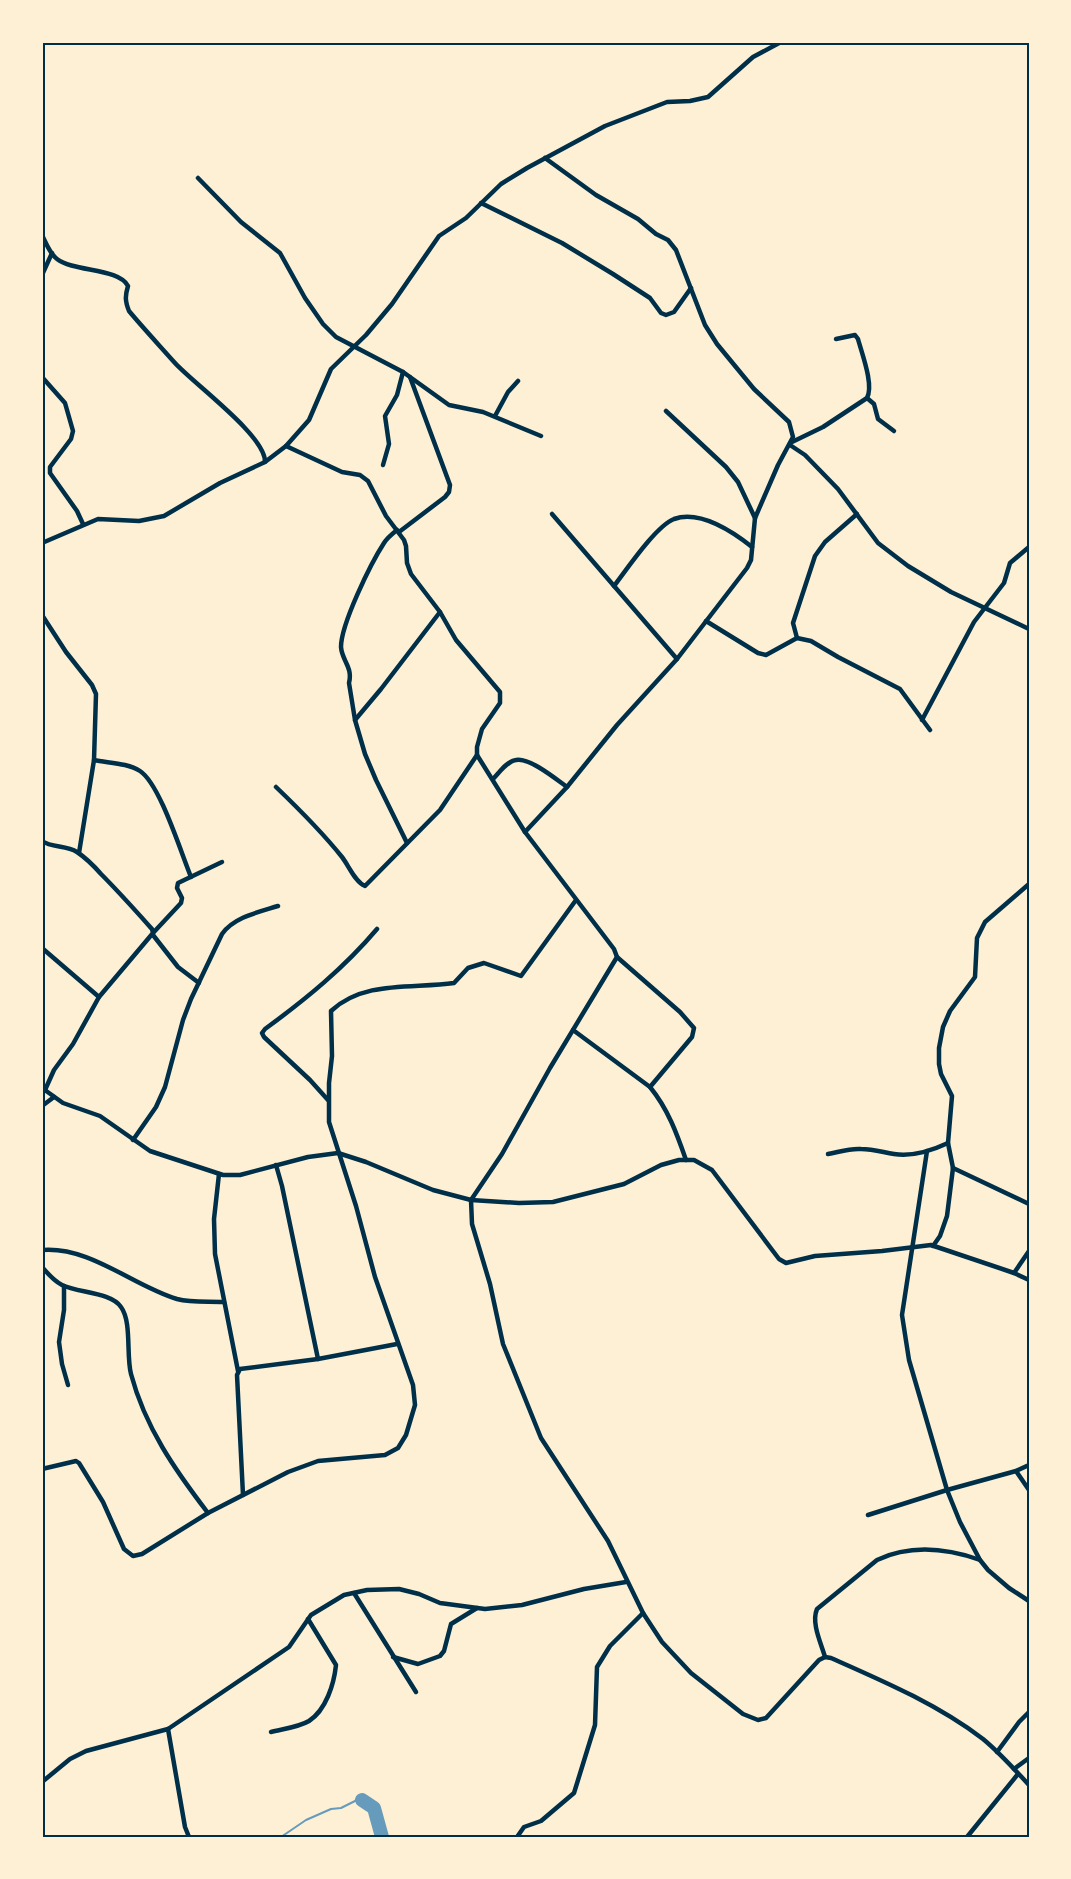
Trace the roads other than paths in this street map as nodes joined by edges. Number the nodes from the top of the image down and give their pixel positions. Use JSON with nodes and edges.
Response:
{"nodes":[{"id":1,"x":781,"y":42,"type":"edge"},
{"id":2,"x":545,"y":158,"type":"junction"},
{"id":3,"x":198,"y":178,"type":"dead end"},
{"id":4,"x":481,"y":202,"type":"junction"},
{"id":5,"x":42,"y":235,"type":"edge"},
{"id":6,"x":52,"y":253,"type":"junction"},
{"id":7,"x":42,"y":277,"type":"edge"},
{"id":8,"x":691,"y":288,"type":"junction"},
{"id":9,"x":42,"y":289,"type":"edge"},
{"id":10,"x":836,"y":339,"type":"dead end"},
{"id":11,"x":353,"y":347,"type":"junction"},
{"id":12,"x":403,"y":372,"type":"junction"},
{"id":13,"x":410,"y":376,"type":"junction"},
{"id":14,"x":42,"y":377,"type":"edge"},
{"id":15,"x":518,"y":381,"type":"dead end"},
{"id":16,"x":867,"y":398,"type":"junction"},
{"id":17,"x":666,"y":411,"type":"dead end"},
{"id":18,"x":495,"y":416,"type":"junction"},
{"id":19,"x":894,"y":431,"type":"dead end"},
{"id":20,"x":541,"y":436,"type":"dead end"},
{"id":21,"x":791,"y":443,"type":"junction"},
{"id":22,"x":286,"y":446,"type":"junction"},
{"id":23,"x":265,"y":462,"type":"junction"},
{"id":24,"x":383,"y":465,"type":"dead end"},
{"id":25,"x":552,"y":514,"type":"dead end"},
{"id":26,"x":857,"y":514,"type":"junction"},
{"id":27,"x":755,"y":518,"type":"junction"},
{"id":28,"x":83,"y":524,"type":"junction"},
{"id":29,"x":398,"y":531,"type":"junction"},
{"id":30,"x":42,"y":543,"type":"edge"},
{"id":31,"x":752,"y":547,"type":"junction"},
{"id":32,"x":1029,"y":547,"type":"edge"},
{"id":33,"x":614,"y":586,"type":"junction"},
{"id":34,"x":984,"y":606,"type":"junction"},
{"id":35,"x":440,"y":612,"type":"junction"},
{"id":36,"x":42,"y":615,"type":"edge"},
{"id":37,"x":706,"y":621,"type":"junction"},
{"id":38,"x":1029,"y":629,"type":"edge"},
{"id":39,"x":797,"y":638,"type":"junction"},
{"id":40,"x":677,"y":660,"type":"junction"},
{"id":41,"x":355,"y":720,"type":"junction"},
{"id":42,"x":922,"y":720,"type":"junction"},
{"id":43,"x":930,"y":730,"type":"dead end"},
{"id":44,"x":477,"y":755,"type":"junction"},
{"id":45,"x":94,"y":760,"type":"junction"},
{"id":46,"x":493,"y":779,"type":"junction"},
{"id":47,"x":567,"y":787,"type":"junction"},
{"id":48,"x":276,"y":788,"type":"dead end"},
{"id":49,"x":525,"y":832,"type":"junction"},
{"id":50,"x":42,"y":841,"type":"edge"},
{"id":51,"x":407,"y":843,"type":"junction"},
{"id":52,"x":79,"y":853,"type":"junction"},
{"id":53,"x":222,"y":862,"type":"dead end"},
{"id":54,"x":191,"y":877,"type":"junction"},
{"id":55,"x":1029,"y":884,"type":"edge"},
{"id":56,"x":576,"y":900,"type":"junction"},
{"id":57,"x":278,"y":906,"type":"dead end"},
{"id":58,"x":376,"y":929,"type":"dead end"},
{"id":59,"x":153,"y":934,"type":"junction"},
{"id":60,"x":42,"y":948,"type":"edge"},
{"id":61,"x":617,"y":957,"type":"junction"},
{"id":62,"x":199,"y":983,"type":"junction"},
{"id":63,"x":99,"y":997,"type":"junction"},
{"id":64,"x":573,"y":1030,"type":"junction"},
{"id":65,"x":650,"y":1087,"type":"junction"},
{"id":66,"x":44,"y":1089,"type":"edge"},
{"id":67,"x":54,"y":1097,"type":"junction"},
{"id":68,"x":328,"y":1100,"type":"junction"},
{"id":69,"x":42,"y":1106,"type":"edge"},
{"id":70,"x":133,"y":1140,"type":"junction"},
{"id":71,"x":948,"y":1143,"type":"junction"},
{"id":72,"x":927,"y":1151,"type":"junction"},
{"id":73,"x":338,"y":1153,"type":"junction"},
{"id":74,"x":828,"y":1154,"type":"dead end"},
{"id":75,"x":687,"y":1160,"type":"junction"},
{"id":76,"x":276,"y":1165,"type":"junction"},
{"id":77,"x":953,"y":1168,"type":"junction"},
{"id":78,"x":219,"y":1174,"type":"junction"},
{"id":79,"x":471,"y":1200,"type":"junction"},
{"id":80,"x":1029,"y":1204,"type":"edge"},
{"id":81,"x":933,"y":1246,"type":"junction"},
{"id":82,"x":912,"y":1247,"type":"junction"},
{"id":83,"x":42,"y":1250,"type":"edge"},
{"id":84,"x":1029,"y":1251,"type":"edge"},
{"id":85,"x":42,"y":1267,"type":"edge"},
{"id":86,"x":1014,"y":1273,"type":"junction"},
{"id":87,"x":1029,"y":1280,"type":"edge"},
{"id":88,"x":64,"y":1286,"type":"junction"},
{"id":89,"x":224,"y":1302,"type":"junction"},
{"id":90,"x":397,"y":1344,"type":"junction"},
{"id":91,"x":318,"y":1359,"type":"junction"},
{"id":92,"x":238,"y":1371,"type":"junction"},
{"id":93,"x":68,"y":1385,"type":"dead end"},
{"id":94,"x":1029,"y":1465,"type":"edge"},
{"id":95,"x":42,"y":1469,"type":"edge"},
{"id":96,"x":1016,"y":1471,"type":"junction"},
{"id":97,"x":947,"y":1490,"type":"junction"},
{"id":98,"x":1029,"y":1490,"type":"edge"},
{"id":99,"x":243,"y":1495,"type":"junction"},
{"id":100,"x":208,"y":1513,"type":"junction"},
{"id":101,"x":868,"y":1515,"type":"dead end"},
{"id":102,"x":981,"y":1560,"type":"junction"},
{"id":103,"x":626,"y":1582,"type":"junction"},
{"id":104,"x":354,"y":1593,"type":"junction"},
{"id":105,"x":1029,"y":1601,"type":"edge"},
{"id":106,"x":477,"y":1608,"type":"junction"},
{"id":107,"x":643,"y":1613,"type":"junction"},
{"id":108,"x":308,"y":1619,"type":"junction"},
{"id":109,"x":393,"y":1657,"type":"junction"},
{"id":110,"x":825,"y":1657,"type":"junction"},
{"id":111,"x":416,"y":1692,"type":"dead end"},
{"id":112,"x":1029,"y":1712,"type":"edge"},
{"id":113,"x":168,"y":1729,"type":"junction"},
{"id":114,"x":272,"y":1732,"type":"dead end"},
{"id":115,"x":997,"y":1752,"type":"junction"},
{"id":116,"x":1029,"y":1758,"type":"edge"},
{"id":117,"x":1014,"y":1768,"type":"junction"},
{"id":118,"x":1018,"y":1774,"type":"junction"},
{"id":119,"x":42,"y":1782,"type":"edge"},
{"id":120,"x":1029,"y":1785,"type":"edge"},
{"id":121,"x":189,"y":1837,"type":"edge"},
{"id":122,"x":517,"y":1837,"type":"edge"},
{"id":123,"x":967,"y":1837,"type":"edge"}],
"edges":[{"from":1,"to":2,"type":"street"},
{"from":2,"to":4,"type":"street"},
{"from":2,"to":8,"type":"street"},
{"from":3,"to":11,"type":"street"},
{"from":4,"to":8,"type":"street"},
{"from":4,"to":11,"type":"street"},
{"from":5,"to":6,"type":"street"},
{"from":6,"to":7,"type":"street"},
{"from":6,"to":23,"type":"street"},
{"from":7,"to":9,"type":"street"},
{"from":8,"to":21,"type":"street"},
{"from":10,"to":16,"type":"street"},
{"from":11,"to":12,"type":"street"},
{"from":11,"to":22,"type":"street"},
{"from":12,"to":13,"type":"street"},
{"from":12,"to":24,"type":"street"},
{"from":13,"to":18,"type":"street"},
{"from":13,"to":29,"type":"street"},
{"from":14,"to":28,"type":"street"},
{"from":15,"to":18,"type":"street"},
{"from":16,"to":19,"type":"street"},
{"from":16,"to":21,"type":"street"},
{"from":17,"to":27,"type":"street"},
{"from":18,"to":20,"type":"street"},
{"from":21,"to":26,"type":"street"},
{"from":21,"to":27,"type":"street"},
{"from":22,"to":23,"type":"street"},
{"from":22,"to":29,"type":"street"},
{"from":23,"to":28,"type":"street"},
{"from":25,"to":33,"type":"street"},
{"from":26,"to":34,"type":"street"},
{"from":26,"to":39,"type":"street"},
{"from":27,"to":31,"type":"street"},
{"from":28,"to":30,"type":"street"},
{"from":29,"to":35,"type":"street"},
{"from":29,"to":41,"type":"street"},
{"from":31,"to":33,"type":"street"},
{"from":31,"to":37,"type":"street"},
{"from":32,"to":34,"type":"street"},
{"from":33,"to":40,"type":"street"},
{"from":34,"to":38,"type":"street"},
{"from":34,"to":42,"type":"street"},
{"from":35,"to":41,"type":"street"},
{"from":35,"to":44,"type":"street"},
{"from":36,"to":45,"type":"street"},
{"from":37,"to":39,"type":"street"},
{"from":37,"to":40,"type":"street"},
{"from":39,"to":42,"type":"street"},
{"from":40,"to":47,"type":"street"},
{"from":41,"to":51,"type":"street"},
{"from":42,"to":43,"type":"street"},
{"from":44,"to":46,"type":"street"},
{"from":44,"to":51,"type":"street"},
{"from":45,"to":52,"type":"street"},
{"from":45,"to":54,"type":"street"},
{"from":46,"to":47,"type":"street"},
{"from":46,"to":49,"type":"street"},
{"from":47,"to":49,"type":"street"},
{"from":48,"to":51,"type":"street"},
{"from":49,"to":56,"type":"street"},
{"from":50,"to":52,"type":"street"},
{"from":52,"to":59,"type":"street"},
{"from":53,"to":54,"type":"street"},
{"from":54,"to":59,"type":"street"},
{"from":55,"to":71,"type":"street"},
{"from":56,"to":61,"type":"street"},
{"from":56,"to":68,"type":"street"},
{"from":57,"to":62,"type":"street"},
{"from":58,"to":68,"type":"street"},
{"from":59,"to":62,"type":"street"},
{"from":59,"to":63,"type":"street"},
{"from":60,"to":63,"type":"street"},
{"from":61,"to":64,"type":"street"},
{"from":61,"to":65,"type":"street"},
{"from":62,"to":70,"type":"street"},
{"from":63,"to":66,"type":"street"},
{"from":64,"to":65,"type":"street"},
{"from":64,"to":79,"type":"street"},
{"from":65,"to":75,"type":"street"},
{"from":66,"to":67,"type":"street"},
{"from":67,"to":69,"type":"street"},
{"from":67,"to":70,"type":"street"},
{"from":68,"to":73,"type":"street"},
{"from":70,"to":78,"type":"street"},
{"from":71,"to":72,"type":"street"},
{"from":71,"to":77,"type":"street"},
{"from":72,"to":74,"type":"street"},
{"from":72,"to":82,"type":"street"},
{"from":73,"to":76,"type":"street"},
{"from":73,"to":79,"type":"street"},
{"from":73,"to":90,"type":"street"},
{"from":75,"to":79,"type":"street"},
{"from":75,"to":82,"type":"street"},
{"from":76,"to":78,"type":"street"},
{"from":76,"to":91,"type":"street"},
{"from":77,"to":80,"type":"street"},
{"from":77,"to":81,"type":"street"},
{"from":78,"to":89,"type":"street"},
{"from":79,"to":103,"type":"street"},
{"from":81,"to":82,"type":"street"},
{"from":81,"to":86,"type":"street"},
{"from":82,"to":97,"type":"street"},
{"from":83,"to":89,"type":"street"},
{"from":84,"to":86,"type":"street"},
{"from":85,"to":88,"type":"street"},
{"from":86,"to":87,"type":"street"},
{"from":88,"to":93,"type":"street"},
{"from":88,"to":100,"type":"street"},
{"from":89,"to":92,"type":"street"},
{"from":90,"to":91,"type":"street"},
{"from":90,"to":99,"type":"street"},
{"from":91,"to":92,"type":"street"},
{"from":92,"to":99,"type":"street"},
{"from":94,"to":96,"type":"street"},
{"from":95,"to":100,"type":"street"},
{"from":96,"to":97,"type":"street"},
{"from":96,"to":98,"type":"street"},
{"from":97,"to":101,"type":"street"},
{"from":97,"to":102,"type":"street"},
{"from":99,"to":100,"type":"street"},
{"from":102,"to":105,"type":"street"},
{"from":102,"to":110,"type":"street"},
{"from":103,"to":106,"type":"street"},
{"from":103,"to":107,"type":"street"},
{"from":104,"to":106,"type":"street"},
{"from":104,"to":108,"type":"street"},
{"from":104,"to":109,"type":"street"},
{"from":106,"to":109,"type":"street"},
{"from":107,"to":110,"type":"street"},
{"from":107,"to":122,"type":"street"},
{"from":108,"to":113,"type":"street"},
{"from":108,"to":114,"type":"street"},
{"from":109,"to":111,"type":"street"},
{"from":110,"to":115,"type":"street"},
{"from":112,"to":115,"type":"street"},
{"from":113,"to":119,"type":"street"},
{"from":113,"to":121,"type":"street"},
{"from":115,"to":117,"type":"street"},
{"from":116,"to":117,"type":"street"},
{"from":117,"to":118,"type":"street"},
{"from":118,"to":120,"type":"street"},
{"from":118,"to":123,"type":"street"}]}
